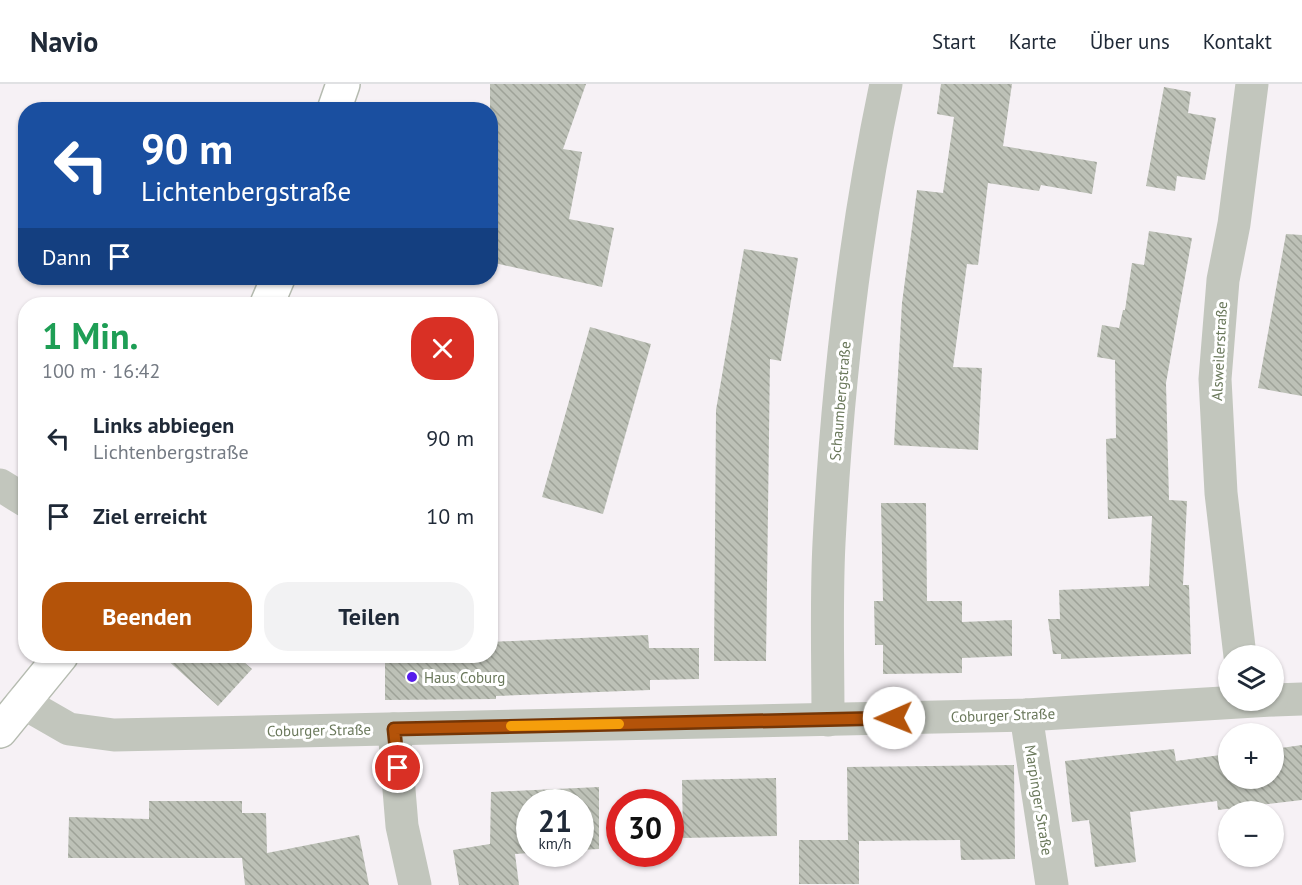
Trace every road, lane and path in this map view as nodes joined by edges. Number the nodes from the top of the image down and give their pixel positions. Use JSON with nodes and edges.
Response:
{"nodes":[{"id":1,"x":343,"y":84,"type":"edge"},
{"id":2,"x":886,"y":84,"type":"edge"},
{"id":3,"x":1252,"y":84,"type":"edge"},
{"id":4,"x":337,"y":102,"type":"edge"},
{"id":5,"x":0,"y":485,"type":"edge"},
{"id":6,"x":18,"y":496,"type":"edge"},
{"id":7,"x":1239,"y":645,"type":"edge"},
{"id":8,"x":55,"y":663,"type":"edge"},
{"id":9,"x":1302,"y":699,"type":"edge"},
{"id":10,"x":1284,"y":700,"type":"edge"},
{"id":11,"x":22,"y":702,"type":"junction"},
{"id":12,"x":1218,"y":703,"type":"edge"},
{"id":13,"x":1026,"y":715,"type":"junction"},
{"id":14,"x":828,"y":720,"type":"junction"},
{"id":15,"x":394,"y":729,"type":"junction"},
{"id":16,"x":0,"y":731,"type":"edge"},
{"id":17,"x":415,"y":885,"type":"edge"},
{"id":18,"x":1052,"y":885,"type":"edge"}],
"edges":[{"from":1,"to":4,"type":"main road"},
{"from":2,"to":14,"type":"street","name":"Schaumbergstraße"},
{"from":3,"to":7,"type":"street","name":"Alsweilerstraße"},
{"from":5,"to":6,"type":"street"},
{"from":8,"to":11,"type":"main road"},
{"from":9,"to":10,"type":"street","name":"Coburger Straße"},
{"from":11,"to":15,"type":"street","name":"Coburger Straße"},
{"from":11,"to":16,"type":"main road"},
{"from":12,"to":13,"type":"street","name":"Coburger Straße"},
{"from":13,"to":14,"type":"street","name":"Coburger Straße"},
{"from":13,"to":18,"type":"street","name":"Marpinger Straße"},
{"from":14,"to":15,"type":"street","name":"Coburger Straße"},
{"from":15,"to":17,"type":"street"}]}
